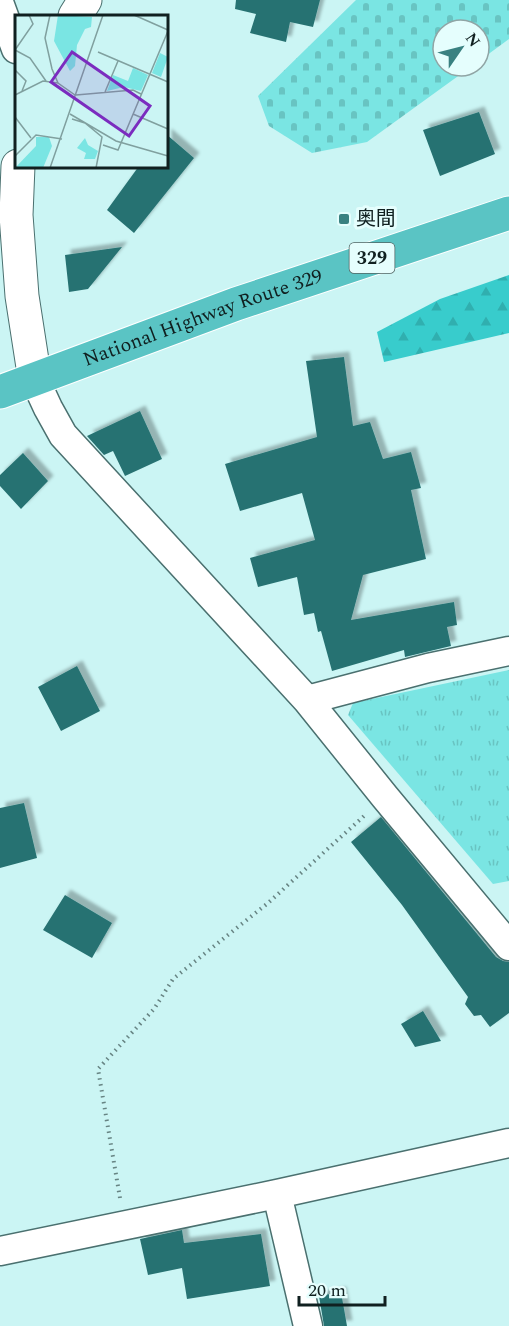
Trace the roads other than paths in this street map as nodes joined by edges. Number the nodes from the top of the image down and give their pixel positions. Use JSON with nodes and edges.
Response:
{"nodes":[{"id":1,"x":85,"y":0,"type":"edge"},
{"id":2,"x":0,"y":5,"type":"edge"},
{"id":3,"x":76,"y":15,"type":"edge"},
{"id":4,"x":15,"y":46,"type":"edge"},
{"id":5,"x":18,"y":168,"type":"edge"},
{"id":6,"x":509,"y":213,"type":"edge"},
{"id":7,"x":35,"y":380,"type":"junction"},
{"id":8,"x":0,"y":392,"type":"edge"},
{"id":9,"x":509,"y":651,"type":"edge"},
{"id":10,"x":307,"y":700,"type":"junction"},
{"id":11,"x":509,"y":946,"type":"edge"},
{"id":12,"x":509,"y":1143,"type":"edge"},
{"id":13,"x":278,"y":1194,"type":"junction"},
{"id":14,"x":0,"y":1251,"type":"edge"},
{"id":15,"x":308,"y":1326,"type":"edge"}],
"edges":[{"from":1,"to":3,"type":"main road"},
{"from":2,"to":4,"type":"street"},
{"from":5,"to":7,"type":"main road"},
{"from":6,"to":7,"type":"highway","name":"National Highway Route 329","number":"329"},
{"from":7,"to":8,"type":"highway","name":"National Highway Route 329","number":"329"},
{"from":7,"to":10,"type":"street"},
{"from":9,"to":10,"type":"street"},
{"from":10,"to":11,"type":"street"},
{"from":12,"to":13,"type":"street"},
{"from":13,"to":14,"type":"street"},
{"from":13,"to":15,"type":"street"}]}
